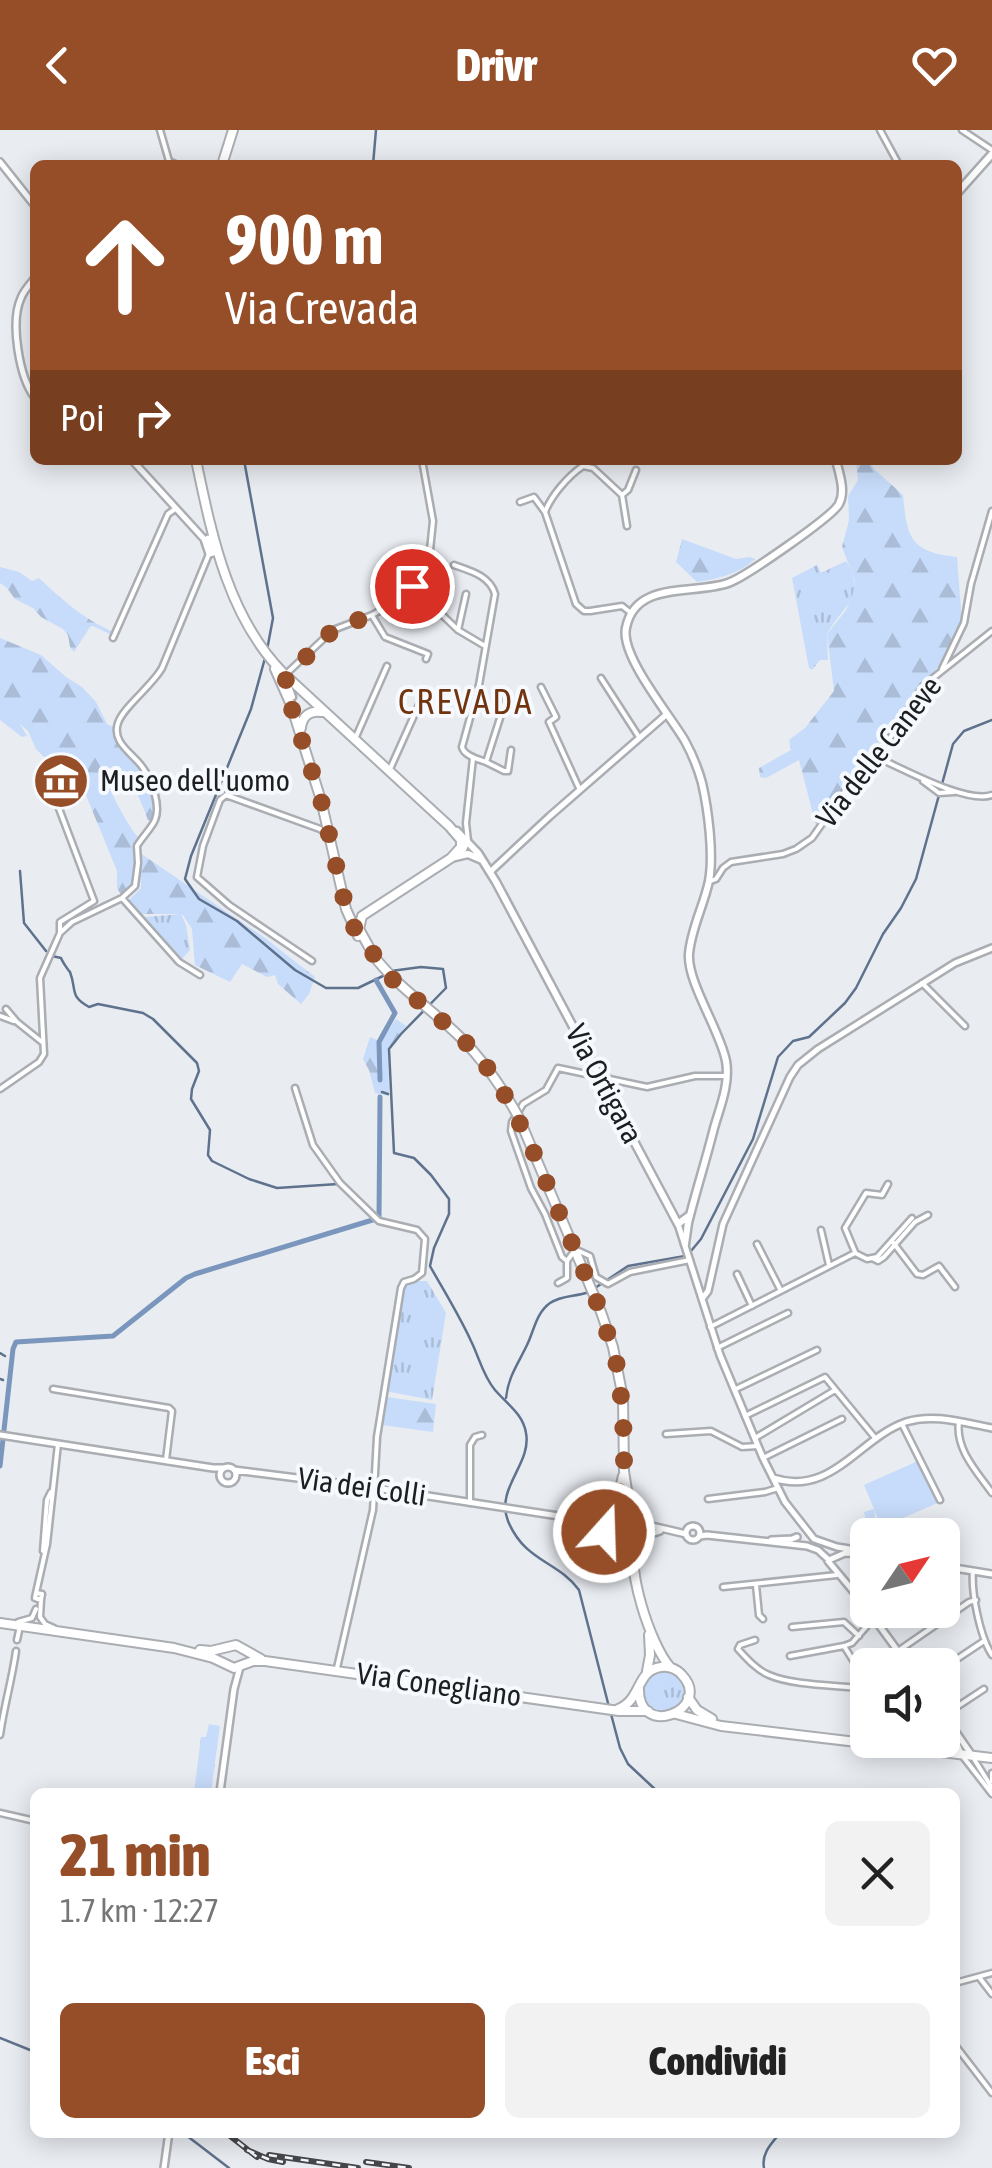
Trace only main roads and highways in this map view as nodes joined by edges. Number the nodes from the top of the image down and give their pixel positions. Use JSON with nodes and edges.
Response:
{"nodes":[{"id":1,"x":235,"y":130,"type":"edge"},
{"id":2,"x":992,"y":152,"type":"edge"},
{"id":3,"x":226,"y":160,"type":"edge"},
{"id":4,"x":962,"y":187,"type":"edge"},
{"id":5,"x":197,"y":465,"type":"edge"},
{"id":6,"x":837,"y":465,"type":"edge"},
{"id":7,"x":270,"y":660,"type":"junction"},
{"id":8,"x":304,"y":694,"type":"junction"},
{"id":9,"x":292,"y":700,"type":"junction"},
{"id":10,"x":329,"y":717,"type":"junction"},
{"id":11,"x":301,"y":737,"type":"junction"},
{"id":12,"x":450,"y":826,"type":"junction"},
{"id":13,"x":451,"y":858,"type":"junction"},
{"id":14,"x":487,"y":866,"type":"junction"},
{"id":15,"x":340,"y":883,"type":"junction"},
{"id":16,"x":370,"y":909,"type":"junction"},
{"id":17,"x":377,"y":959,"type":"junction"},
{"id":18,"x":682,"y":1225,"type":"junction"},
{"id":19,"x":686,"y":1246,"type":"road end"},
{"id":20,"x":624,"y":1471,"type":"junction"},
{"id":21,"x":634,"y":1507,"type":"junction"},
{"id":22,"x":609,"y":1510,"type":"junction"},
{"id":23,"x":637,"y":1540,"type":"junction"},
{"id":24,"x":618,"y":1545,"type":"junction"},
{"id":25,"x":633,"y":1566,"type":"junction"},
{"id":26,"x":0,"y":1623,"type":"edge"},
{"id":27,"x":648,"y":1631,"type":"junction"},
{"id":28,"x":228,"y":1647,"type":"junction"},
{"id":29,"x":178,"y":1649,"type":"junction"},
{"id":30,"x":245,"y":1651,"type":"junction"},
{"id":31,"x":265,"y":1661,"type":"junction"},
{"id":32,"x":227,"y":1665,"type":"junction"},
{"id":33,"x":241,"y":1666,"type":"junction"},
{"id":34,"x":670,"y":1667,"type":"junction"},
{"id":35,"x":646,"y":1674,"type":"junction"},
{"id":36,"x":639,"y":1686,"type":"junction"},
{"id":37,"x":688,"y":1697,"type":"junction"},
{"id":38,"x":614,"y":1710,"type":"junction"},
{"id":39,"x":648,"y":1711,"type":"junction"},
{"id":40,"x":676,"y":1714,"type":"junction"},
{"id":41,"x":745,"y":1728,"type":"junction"},
{"id":42,"x":992,"y":1758,"type":"edge"}],
"edges":[{"from":1,"to":3,"type":"main road"},
{"from":2,"to":4,"type":"main road"},
{"from":5,"to":7,"type":"main road"},
{"from":6,"to":18,"type":"main road"},
{"from":7,"to":8,"type":"main road"},
{"from":7,"to":9,"type":"main road"},
{"from":8,"to":9,"type":"main road"},
{"from":8,"to":10,"type":"main road"},
{"from":9,"to":11,"type":"main road"},
{"from":10,"to":11,"type":"main road"},
{"from":10,"to":12,"type":"main road"},
{"from":11,"to":15,"type":"main road"},
{"from":12,"to":13,"type":"main road"},
{"from":12,"to":14,"type":"main road","name":"Via Ortigara"},
{"from":13,"to":14,"type":"main road"},
{"from":13,"to":16,"type":"main road"},
{"from":14,"to":18,"type":"main road","name":"Via Ortigara"},
{"from":15,"to":16,"type":"main road"},
{"from":15,"to":17,"type":"main road"},
{"from":16,"to":17,"type":"main road"},
{"from":17,"to":20,"type":"main road","bridge":true},
{"from":18,"to":19,"type":"main road"},
{"from":20,"to":21,"type":"main road"},
{"from":20,"to":22,"type":"main road"},
{"from":21,"to":22,"type":"main road"},
{"from":21,"to":23,"type":"main road"},
{"from":22,"to":24,"type":"main road"},
{"from":23,"to":24,"type":"main road"},
{"from":23,"to":25,"type":"main road"},
{"from":24,"to":25,"type":"main road"},
{"from":25,"to":27,"type":"main road"},
{"from":26,"to":29,"type":"main road"},
{"from":27,"to":34,"type":"main road"},
{"from":27,"to":35,"type":"main road"},
{"from":28,"to":29,"type":"main road"},
{"from":28,"to":30,"type":"main road"},
{"from":28,"to":32,"type":"main road"},
{"from":29,"to":32,"type":"main road"},
{"from":30,"to":31,"type":"main road","name":"Via Conegliano"},
{"from":30,"to":33,"type":"main road"},
{"from":31,"to":33,"type":"main road","name":"Via Conegliano"},
{"from":31,"to":38,"type":"main road","name":"Via Conegliano"},
{"from":32,"to":33,"type":"main road"},
{"from":34,"to":35,"type":"main road"},
{"from":34,"to":37,"type":"main road"},
{"from":35,"to":36,"type":"main road"},
{"from":36,"to":38,"type":"main road"},
{"from":36,"to":39,"type":"main road"},
{"from":37,"to":40,"type":"main road"},
{"from":37,"to":41,"type":"main road"},
{"from":38,"to":39,"type":"main road","name":"Via Conegliano"},
{"from":39,"to":40,"type":"main road"},
{"from":40,"to":41,"type":"main road"},
{"from":41,"to":42,"type":"main road"}]}
